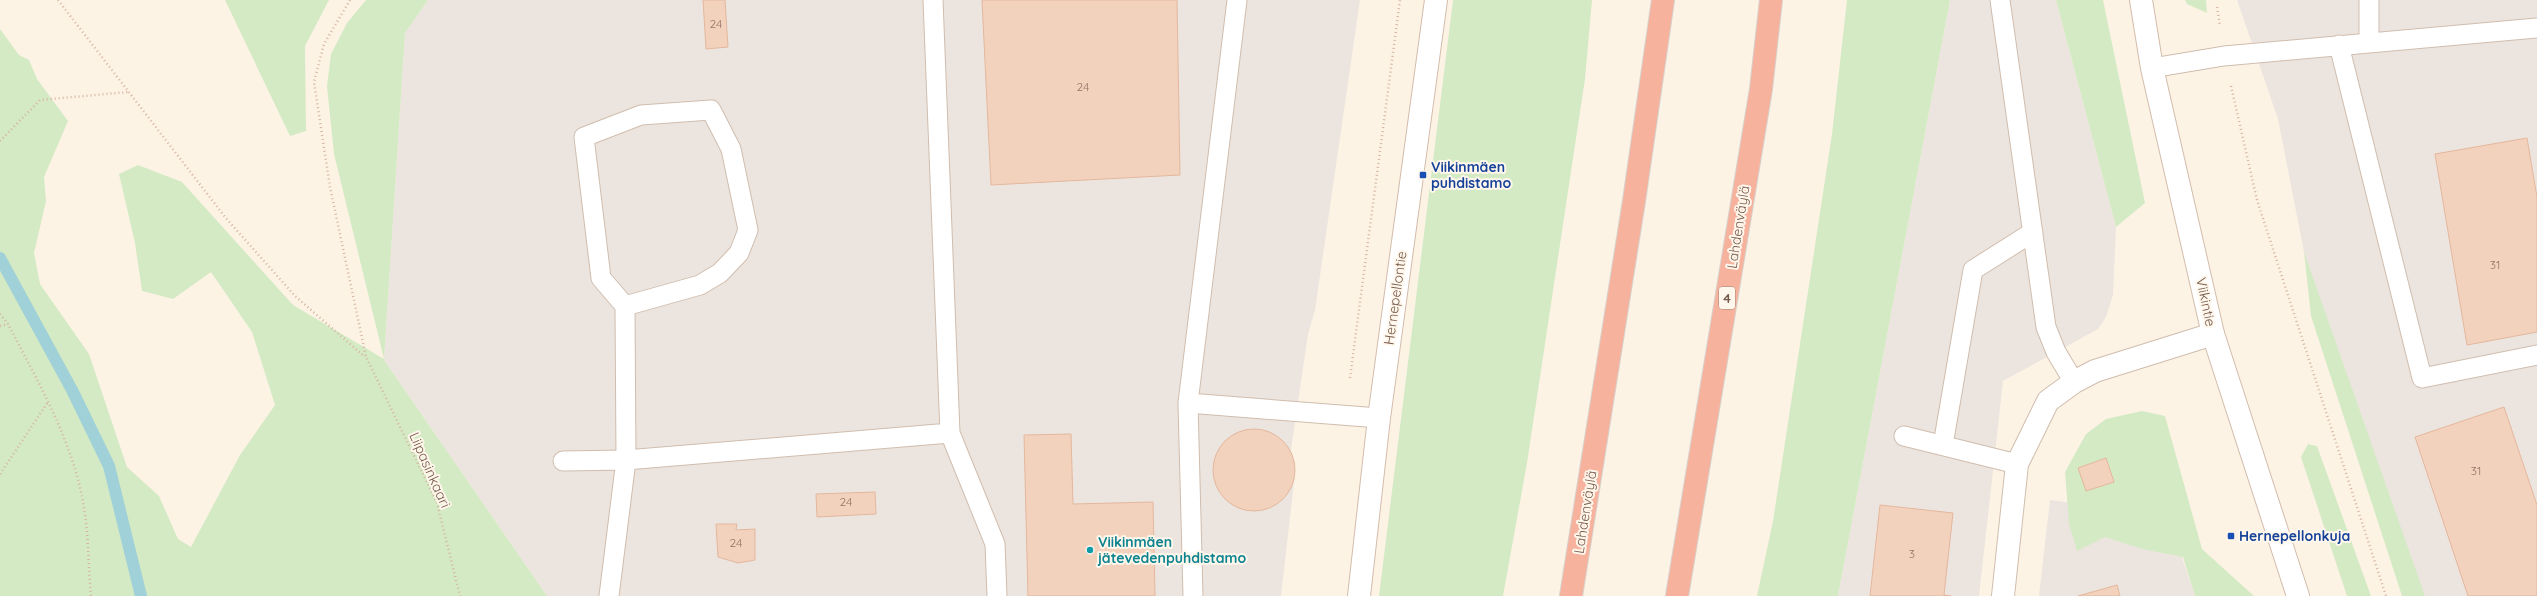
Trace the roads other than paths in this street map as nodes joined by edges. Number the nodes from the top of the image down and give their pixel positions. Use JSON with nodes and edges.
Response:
{"nodes":[{"id":1,"x":933,"y":0,"type":"edge"},
{"id":2,"x":1237,"y":0,"type":"edge"},
{"id":3,"x":1436,"y":0,"type":"edge"},
{"id":4,"x":1663,"y":0,"type":"edge"},
{"id":5,"x":1771,"y":0,"type":"edge"},
{"id":6,"x":2000,"y":0,"type":"edge"},
{"id":7,"x":2141,"y":0,"type":"edge"},
{"id":8,"x":2368,"y":0,"type":"edge"},
{"id":9,"x":2537,"y":28,"type":"edge"},
{"id":10,"x":2369,"y":42,"type":"junction"},
{"id":11,"x":2339,"y":45,"type":"junction"},
{"id":12,"x":2152,"y":68,"type":"junction"},
{"id":13,"x":2033,"y":232,"type":"junction"},
{"id":14,"x":626,"y":306,"type":"junction"},
{"id":15,"x":2213,"y":334,"type":"junction"},
{"id":16,"x":2537,"y":355,"type":"edge"},
{"id":17,"x":2074,"y":382,"type":"junction"},
{"id":18,"x":1188,"y":403,"type":"junction"},
{"id":19,"x":1379,"y":418,"type":"junction"},
{"id":20,"x":950,"y":433,"type":"junction"},
{"id":21,"x":1904,"y":436,"type":"dead end"},
{"id":22,"x":1943,"y":445,"type":"junction"},
{"id":23,"x":626,"y":460,"type":"junction"},
{"id":24,"x":563,"y":461,"type":"dead end"},
{"id":25,"x":2017,"y":464,"type":"junction"},
{"id":26,"x":608,"y":596,"type":"edge"},
{"id":27,"x":997,"y":596,"type":"edge"},
{"id":28,"x":1193,"y":596,"type":"edge"},
{"id":29,"x":1359,"y":596,"type":"edge"},
{"id":30,"x":1571,"y":596,"type":"edge"},
{"id":31,"x":1677,"y":596,"type":"edge"},
{"id":32,"x":2003,"y":596,"type":"edge"},
{"id":33,"x":2298,"y":596,"type":"edge"}],
"edges":[{"from":1,"to":20,"type":"lane"},
{"from":2,"to":18,"type":"lane"},
{"from":3,"to":19,"type":"street","name":"Hernepellontie"},
{"from":4,"to":30,"type":"highway","name":"Lahdenväylä"},
{"from":5,"to":31,"type":"highway","name":"Lahdenväylä","number":"4"},
{"from":6,"to":13,"type":"lane"},
{"from":7,"to":12,"type":"street","name":"Viikintie"},
{"from":8,"to":10,"type":"lane"},
{"from":9,"to":10,"type":"lane"},
{"from":10,"to":11,"type":"lane"},
{"from":11,"to":12,"type":"lane"},
{"from":11,"to":16,"type":"lane"},
{"from":12,"to":15,"type":"street","name":"Viikintie"},
{"from":13,"to":17,"type":"lane"},
{"from":13,"to":22,"type":"lane"},
{"from":14,"to":14,"type":"lane"},
{"from":14,"to":23,"type":"lane"},
{"from":15,"to":17,"type":"street"},
{"from":15,"to":33,"type":"street","name":"Viikintie"},
{"from":17,"to":25,"type":"street"},
{"from":18,"to":19,"type":"lane"},
{"from":18,"to":28,"type":"lane"},
{"from":19,"to":29,"type":"street","name":"Hernepellontie"},
{"from":20,"to":23,"type":"lane"},
{"from":20,"to":27,"type":"lane"},
{"from":21,"to":22,"type":"lane"},
{"from":22,"to":25,"type":"lane"},
{"from":23,"to":24,"type":"lane"},
{"from":23,"to":26,"type":"lane"},
{"from":25,"to":32,"type":"street"}]}
